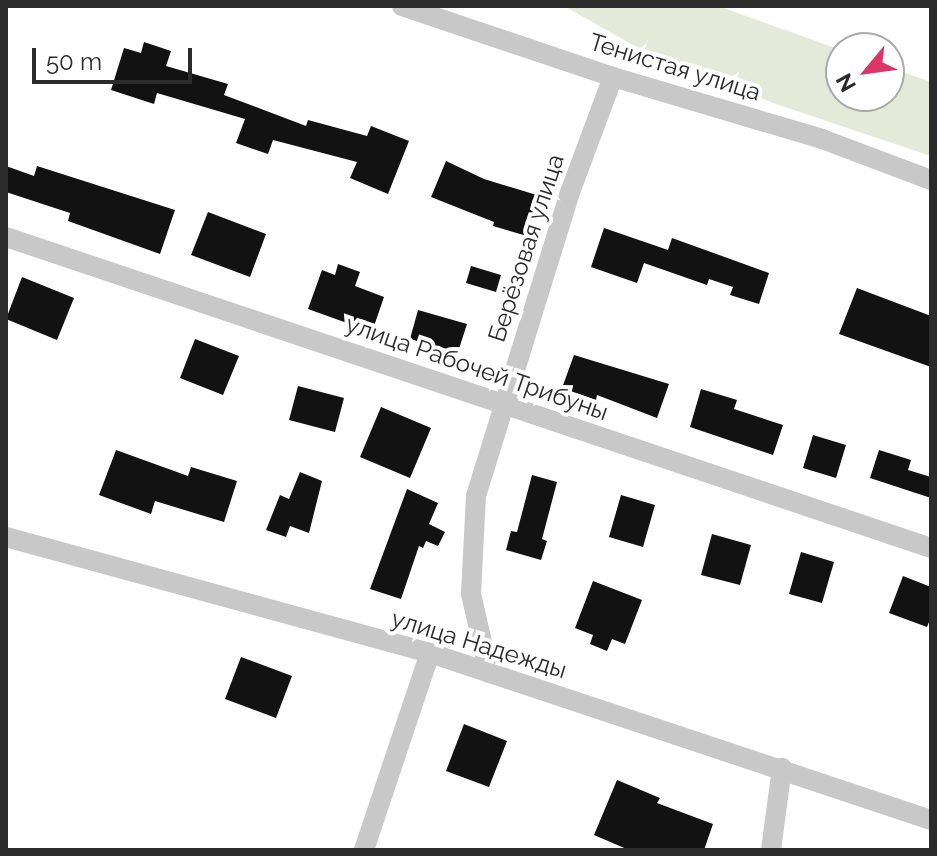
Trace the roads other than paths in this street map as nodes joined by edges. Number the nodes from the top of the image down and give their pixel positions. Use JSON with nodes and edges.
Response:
{"nodes":[{"id":1,"x":402,"y":6,"type":"edge"},
{"id":2,"x":613,"y":77,"type":"junction"},
{"id":3,"x":931,"y":180,"type":"edge"},
{"id":4,"x":6,"y":237,"type":"edge"},
{"id":5,"x":503,"y":404,"type":"junction"},
{"id":6,"x":6,"y":537,"type":"edge"},
{"id":7,"x":931,"y":548,"type":"edge"},
{"id":8,"x":430,"y":653,"type":"junction"},
{"id":9,"x":489,"y":673,"type":"junction"},
{"id":10,"x":782,"y":768,"type":"junction"},
{"id":11,"x":931,"y":820,"type":"edge"},
{"id":12,"x":364,"y":850,"type":"edge"},
{"id":13,"x":771,"y":850,"type":"edge"}],
"edges":[{"from":1,"to":2,"type":"street","name":"Тенистая улица"},
{"from":2,"to":3,"type":"street","name":"Тенистая улица"},
{"from":2,"to":5,"type":"street","name":"Берёзовая улица"},
{"from":4,"to":5,"type":"street","name":"улица Рабочей Трибуны"},
{"from":5,"to":7,"type":"street","name":"улица Рабочей Трибуны"},
{"from":5,"to":9,"type":"street","name":"Берёзовая улица"},
{"from":6,"to":8,"type":"street","name":"улица Надежды"},
{"from":8,"to":9,"type":"street","name":"улица Надежды"},
{"from":8,"to":12,"type":"street"},
{"from":9,"to":10,"type":"street","name":"улица Надежды"},
{"from":10,"to":11,"type":"street","name":"улица Надежды"},
{"from":10,"to":13,"type":"street"}]}
